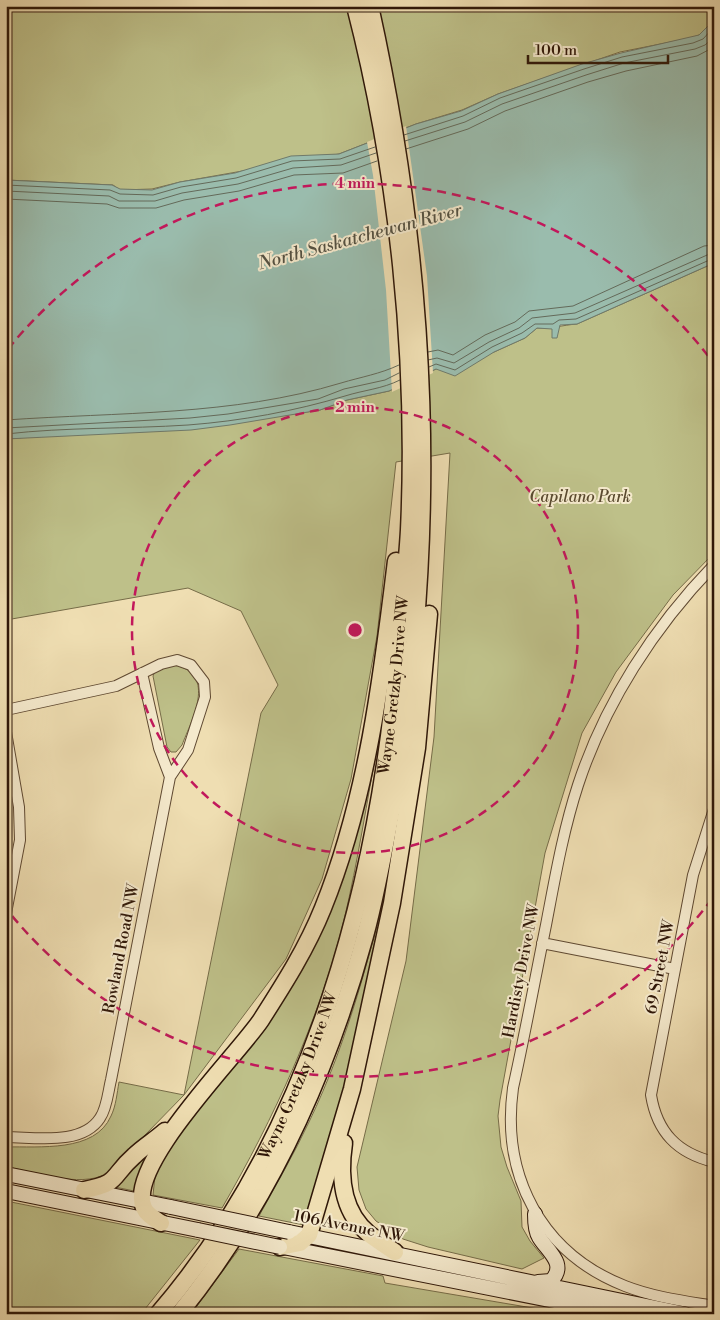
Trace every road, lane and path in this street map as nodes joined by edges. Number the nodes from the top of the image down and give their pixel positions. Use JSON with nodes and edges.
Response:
{"nodes":[{"id":1,"x":355,"y":6,"type":"edge"},
{"id":2,"x":370,"y":6,"type":"edge"},
{"id":3,"x":370,"y":39,"type":"junction"},
{"id":4,"x":417,"y":475,"type":"junction"},
{"id":5,"x":714,"y":565,"type":"edge"},
{"id":6,"x":142,"y":673,"type":"junction"},
{"id":7,"x":6,"y":710,"type":"edge"},
{"id":8,"x":6,"y":732,"type":"edge"},
{"id":9,"x":170,"y":777,"type":"junction"},
{"id":10,"x":714,"y":810,"type":"edge"},
{"id":11,"x":6,"y":913,"type":"edge"},
{"id":12,"x":542,"y":943,"type":"junction"},
{"id":13,"x":675,"y":969,"type":"junction"},
{"id":14,"x":352,"y":1089,"type":"junction"},
{"id":15,"x":184,"y":1115,"type":"junction"},
{"id":16,"x":6,"y":1137,"type":"edge"},
{"id":17,"x":714,"y":1162,"type":"edge"},
{"id":18,"x":6,"y":1174,"type":"edge"},
{"id":19,"x":84,"y":1190,"type":"junction"},
{"id":20,"x":6,"y":1191,"type":"edge"},
{"id":21,"x":142,"y":1201,"type":"junction"},
{"id":22,"x":535,"y":1214,"type":"junction"},
{"id":23,"x":161,"y":1222,"type":"junction"},
{"id":24,"x":309,"y":1235,"type":"junction"},
{"id":25,"x":280,"y":1247,"type":"junction"},
{"id":26,"x":395,"y":1252,"type":"junction"},
{"id":27,"x":530,"y":1282,"type":"junction"},
{"id":28,"x":714,"y":1306,"type":"edge"},
{"id":29,"x":158,"y":1314,"type":"edge"},
{"id":30,"x":178,"y":1314,"type":"edge"},
{"id":31,"x":620,"y":1314,"type":"edge"},
{"id":32,"x":685,"y":1314,"type":"edge"}],
"edges":[{"from":1,"to":3,"type":"main road","name":"Wayne Gretzky Drive NW"},
{"from":2,"to":3,"type":"main road","name":"Wayne Gretzky Drive NW"},
{"from":3,"to":4,"type":"main road","name":"Wayne Gretzky Drive NW"},
{"from":4,"to":14,"type":"main road"},
{"from":4,"to":15,"type":"main road"},
{"from":4,"to":29,"type":"main road","name":"Wayne Gretzky Drive NW"},
{"from":4,"to":30,"type":"main road","name":"Wayne Gretzky Drive NW"},
{"from":5,"to":12,"type":"street","name":"Hardisty Drive NW"},
{"from":6,"to":7,"type":"street","name":"Rowland Road NW"},
{"from":6,"to":9,"type":"street"},
{"from":6,"to":9,"type":"street","name":"Rowland Road NW"},
{"from":8,"to":11,"type":"street"},
{"from":9,"to":16,"type":"street","name":"Rowland Road NW"},
{"from":10,"to":13,"type":"street","name":"69 Street NW"},
{"from":12,"to":13,"type":"street"},
{"from":12,"to":22,"type":"street","name":"Hardisty Drive NW"},
{"from":13,"to":17,"type":"street","name":"69 Street NW"},
{"from":14,"to":24,"type":"main road"},
{"from":14,"to":26,"type":"main road"},
{"from":15,"to":19,"type":"main road"},
{"from":15,"to":21,"type":"main road"},
{"from":18,"to":19,"type":"main road","name":"106 Avenue NW"},
{"from":19,"to":21,"type":"main road","name":"106 Avenue NW"},
{"from":20,"to":23,"type":"main road","name":"106 Avenue NW"},
{"from":21,"to":23,"type":"main road"},
{"from":21,"to":24,"type":"main road","name":"106 Avenue NW","bridge":true},
{"from":22,"to":27,"type":"main road"},
{"from":22,"to":28,"type":"street","name":"Hardisty Drive NW"},
{"from":23,"to":25,"type":"main road","name":"106 Avenue NW","bridge":true},
{"from":24,"to":25,"type":"main road"},
{"from":24,"to":26,"type":"main road","name":"106 Avenue NW"},
{"from":25,"to":31,"type":"main road","name":"106 Avenue NW"},
{"from":26,"to":27,"type":"main road","name":"106 Avenue NW"},
{"from":27,"to":32,"type":"main road","name":"106 Avenue NW"}]}
